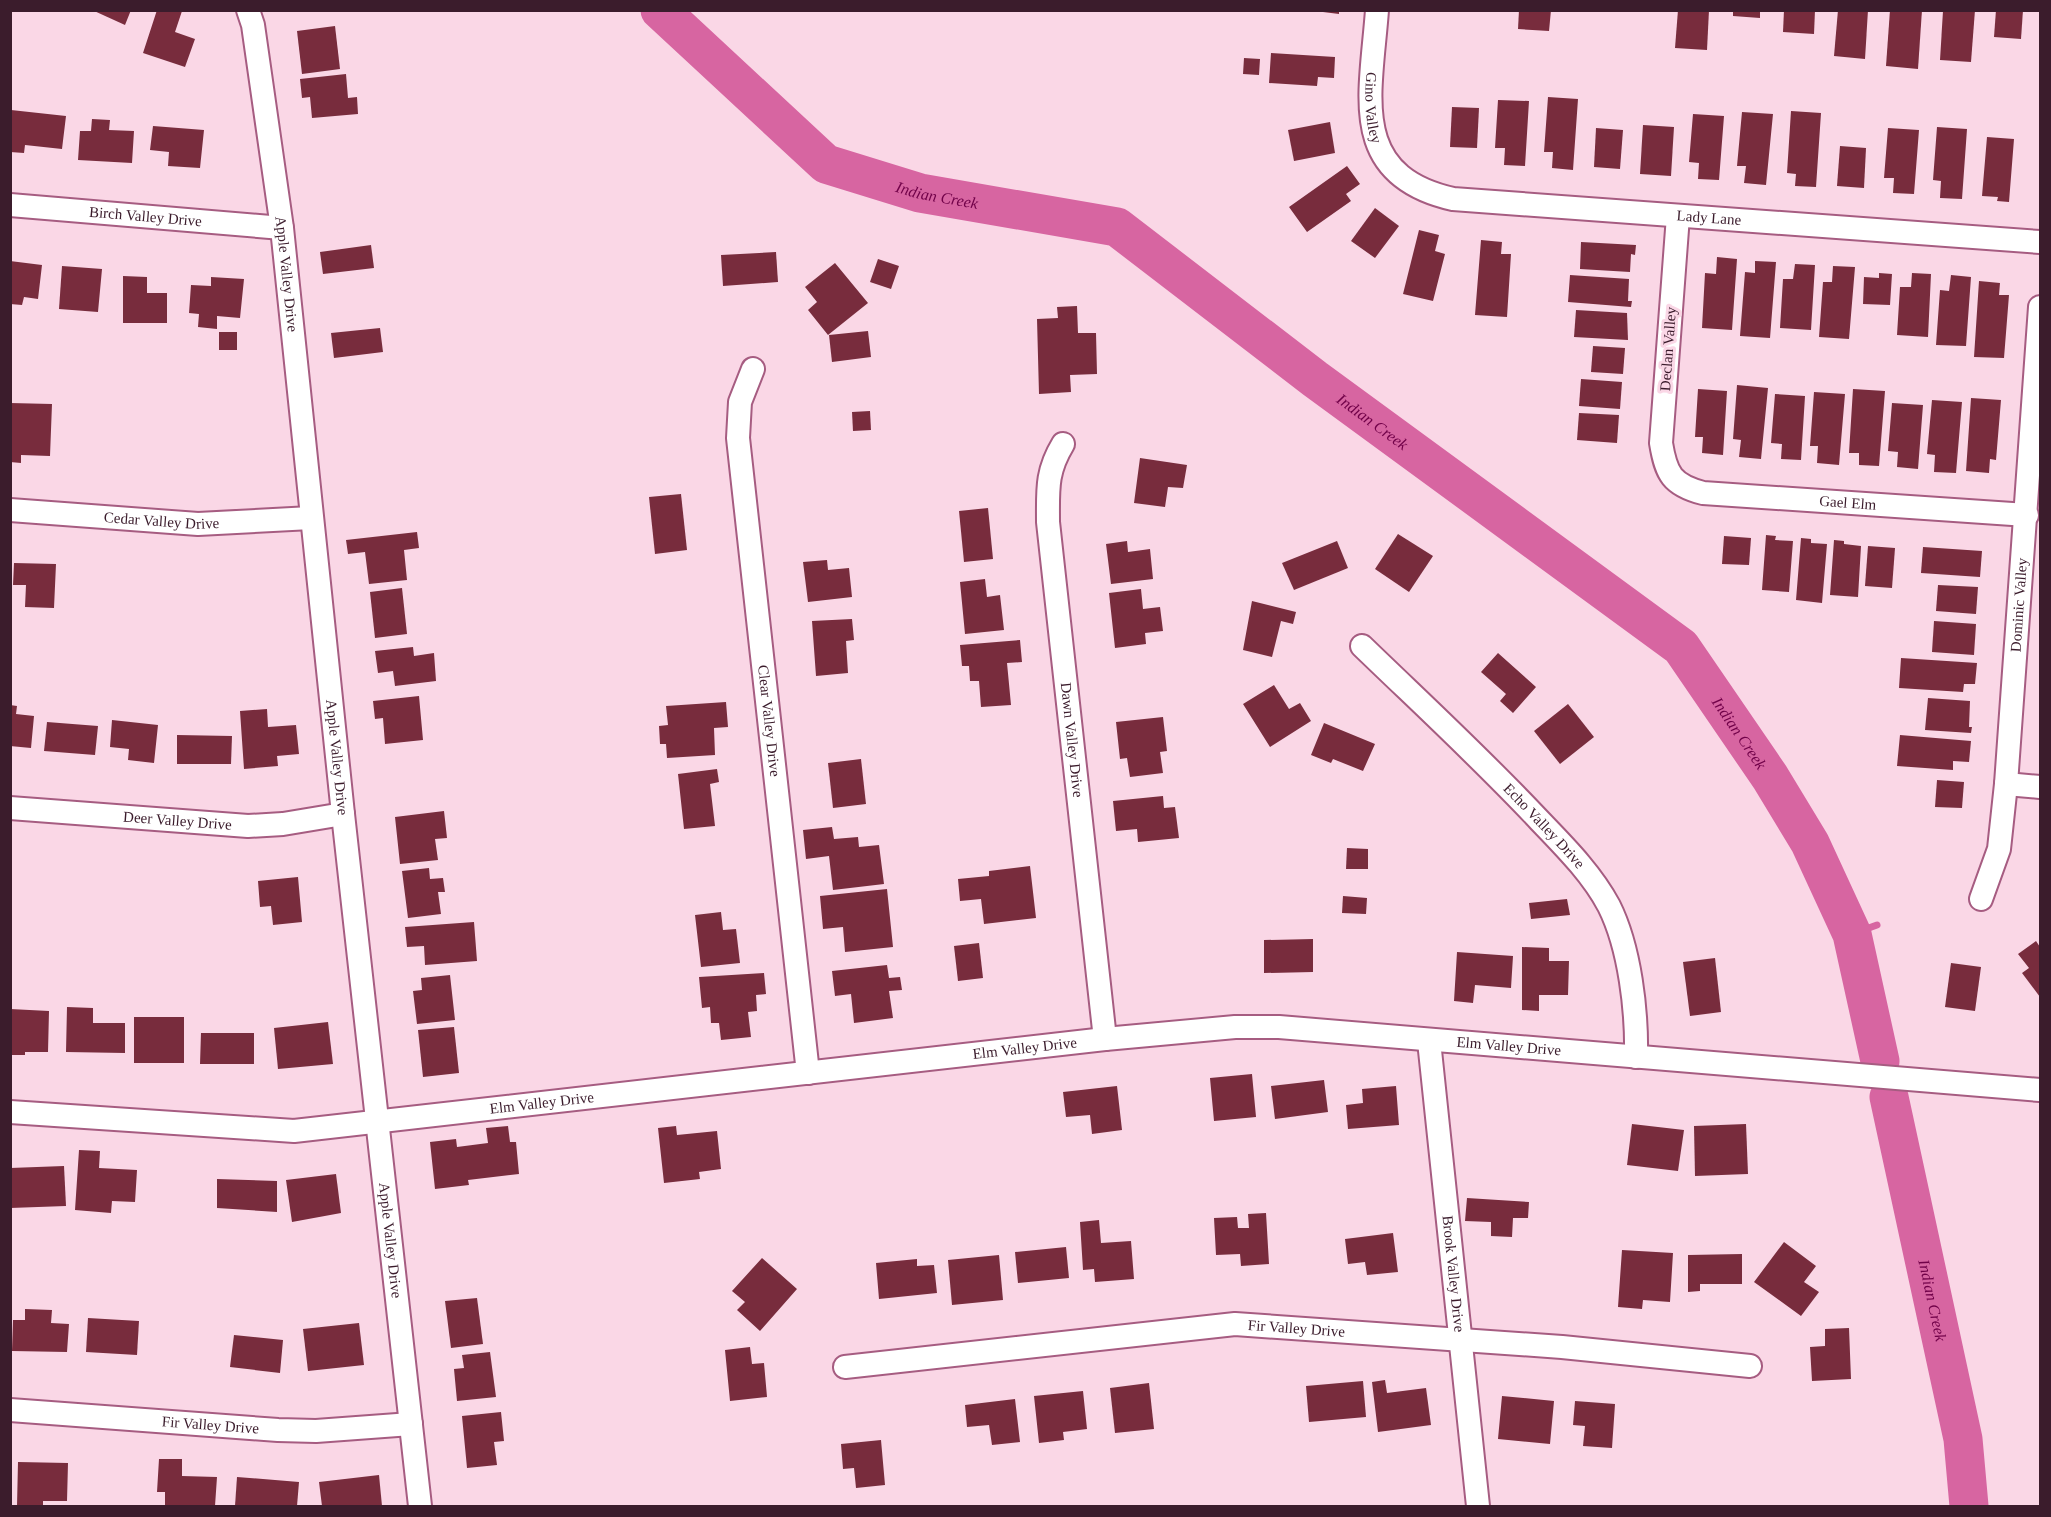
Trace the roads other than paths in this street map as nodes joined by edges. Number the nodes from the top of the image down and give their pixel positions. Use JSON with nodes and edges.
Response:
{"nodes":[{"id":1,"x":248,"y":10,"type":"edge"},
{"id":2,"x":1377,"y":10,"type":"edge"},
{"id":3,"x":1389,"y":164,"type":"joint"},
{"id":4,"x":10,"y":205,"type":"edge"},
{"id":5,"x":1678,"y":216,"type":"junction"},
{"id":6,"x":282,"y":228,"type":"junction"},
{"id":7,"x":2040,"y":242,"type":"edge"},
{"id":8,"x":2040,"y":307,"type":"edge"},
{"id":9,"x":753,"y":369,"type":"dead end"},
{"id":10,"x":1063,"y":444,"type":"dead end"},
{"id":11,"x":1673,"y":479,"type":"joint"},
{"id":12,"x":10,"y":510,"type":"edge"},
{"id":13,"x":2026,"y":516,"type":"junction"},
{"id":14,"x":311,"y":518,"type":"junction"},
{"id":15,"x":1362,"y":646,"type":"dead end"},
{"id":16,"x":2006,"y":784,"type":"junction"},
{"id":17,"x":2040,"y":787,"type":"edge"},
{"id":18,"x":10,"y":807,"type":"edge"},
{"id":19,"x":343,"y":814,"type":"junction"},
{"id":20,"x":1982,"y":899,"type":"dead end"},
{"id":21,"x":1106,"y":1039,"type":"junction"},
{"id":22,"x":1429,"y":1041,"type":"junction"},
{"id":23,"x":1636,"y":1057,"type":"junction"},
{"id":24,"x":808,"y":1073,"type":"junction"},
{"id":25,"x":2040,"y":1090,"type":"edge"},
{"id":26,"x":10,"y":1112,"type":"edge"},
{"id":27,"x":376,"y":1121,"type":"junction"},
{"id":28,"x":1459,"y":1341,"type":"junction"},
{"id":29,"x":1750,"y":1366,"type":"dead end"},
{"id":30,"x":845,"y":1367,"type":"dead end"},
{"id":31,"x":10,"y":1410,"type":"edge"},
{"id":32,"x":411,"y":1424,"type":"junction"},
{"id":33,"x":420,"y":1506,"type":"edge"},
{"id":34,"x":1478,"y":1506,"type":"edge"}],
"edges":[{"from":1,"to":6,"type":"street","name":"Apple Valley Drive"},
{"from":2,"to":3,"type":"street","name":"Gino Valley"},
{"from":3,"to":5,"type":"street","name":"Lady Lane"},
{"from":4,"to":6,"type":"street","name":"Birch Valley Drive"},
{"from":5,"to":7,"type":"street","name":"Lady Lane"},
{"from":5,"to":11,"type":"street","name":"Declan Valley"},
{"from":6,"to":14,"type":"street","name":"Apple Valley Drive"},
{"from":8,"to":13,"type":"street","name":"Dominic Valley"},
{"from":9,"to":24,"type":"street","name":"Clear Valley Drive"},
{"from":10,"to":21,"type":"street","name":"Dawn Valley Drive"},
{"from":11,"to":13,"type":"street","name":"Gael Elm"},
{"from":12,"to":14,"type":"street","name":"Cedar Valley Drive"},
{"from":13,"to":16,"type":"street","name":"Dominic Valley"},
{"from":14,"to":19,"type":"street","name":"Apple Valley Drive"},
{"from":15,"to":23,"type":"street","name":"Echo Valley Drive"},
{"from":16,"to":17,"type":"street"},
{"from":16,"to":20,"type":"street","name":"Dominic Valley"},
{"from":18,"to":19,"type":"street","name":"Deer Valley Drive"},
{"from":19,"to":27,"type":"street","name":"Apple Valley Drive"},
{"from":21,"to":22,"type":"street","name":"Elm Valley Drive"},
{"from":21,"to":24,"type":"street","name":"Elm Valley Drive"},
{"from":22,"to":23,"type":"street","name":"Elm Valley Drive"},
{"from":22,"to":28,"type":"street","name":"Brook Valley Drive"},
{"from":23,"to":25,"type":"street","name":"Elm Valley Drive"},
{"from":24,"to":27,"type":"street","name":"Elm Valley Drive"},
{"from":26,"to":27,"type":"street","name":"Elm Valley Drive"},
{"from":27,"to":32,"type":"street","name":"Apple Valley Drive"},
{"from":28,"to":29,"type":"street","name":"Fir Valley Drive"},
{"from":28,"to":30,"type":"street","name":"Fir Valley Drive"},
{"from":28,"to":34,"type":"street","name":"Brook Valley Drive"},
{"from":31,"to":32,"type":"street","name":"Fir Valley Drive"},
{"from":32,"to":33,"type":"street","name":"Apple Valley Drive"}]}
